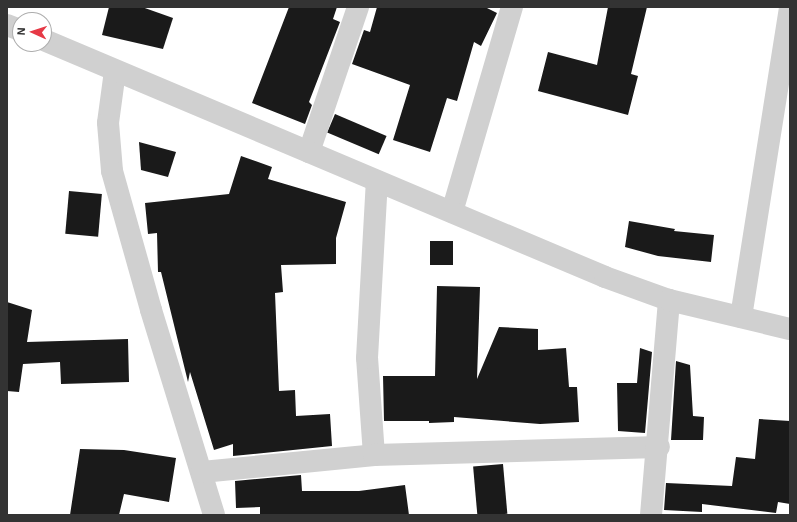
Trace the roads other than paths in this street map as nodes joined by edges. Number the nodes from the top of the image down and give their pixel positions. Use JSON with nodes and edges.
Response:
{"nodes":[{"id":1,"x":358,"y":7,"type":"edge"},
{"id":2,"x":512,"y":7,"type":"edge"},
{"id":3,"x":790,"y":7,"type":"edge"},
{"id":4,"x":52,"y":43,"type":"edge"},
{"id":5,"x":115,"y":71,"type":"junction"},
{"id":6,"x":309,"y":152,"type":"junction"},
{"id":7,"x":377,"y":181,"type":"junction"},
{"id":8,"x":452,"y":212,"type":"junction"},
{"id":9,"x":669,"y":300,"type":"junction"},
{"id":10,"x":741,"y":317,"type":"junction"},
{"id":11,"x":790,"y":329,"type":"edge"},
{"id":12,"x":659,"y":447,"type":"junction"},
{"id":13,"x":374,"y":455,"type":"junction"},
{"id":14,"x":202,"y":472,"type":"junction"},
{"id":15,"x":214,"y":515,"type":"edge"},
{"id":16,"x":651,"y":515,"type":"edge"}],
"edges":[{"from":1,"to":6,"type":"street"},
{"from":2,"to":8,"type":"street"},
{"from":3,"to":10,"type":"street"},
{"from":4,"to":5,"type":"street"},
{"from":5,"to":6,"type":"street"},
{"from":5,"to":14,"type":"street"},
{"from":6,"to":7,"type":"street"},
{"from":7,"to":8,"type":"street"},
{"from":7,"to":13,"type":"street"},
{"from":8,"to":9,"type":"street"},
{"from":9,"to":10,"type":"street"},
{"from":9,"to":12,"type":"street"},
{"from":10,"to":11,"type":"street"},
{"from":12,"to":13,"type":"street"},
{"from":12,"to":16,"type":"street"},
{"from":13,"to":14,"type":"street"},
{"from":14,"to":15,"type":"street"}]}
